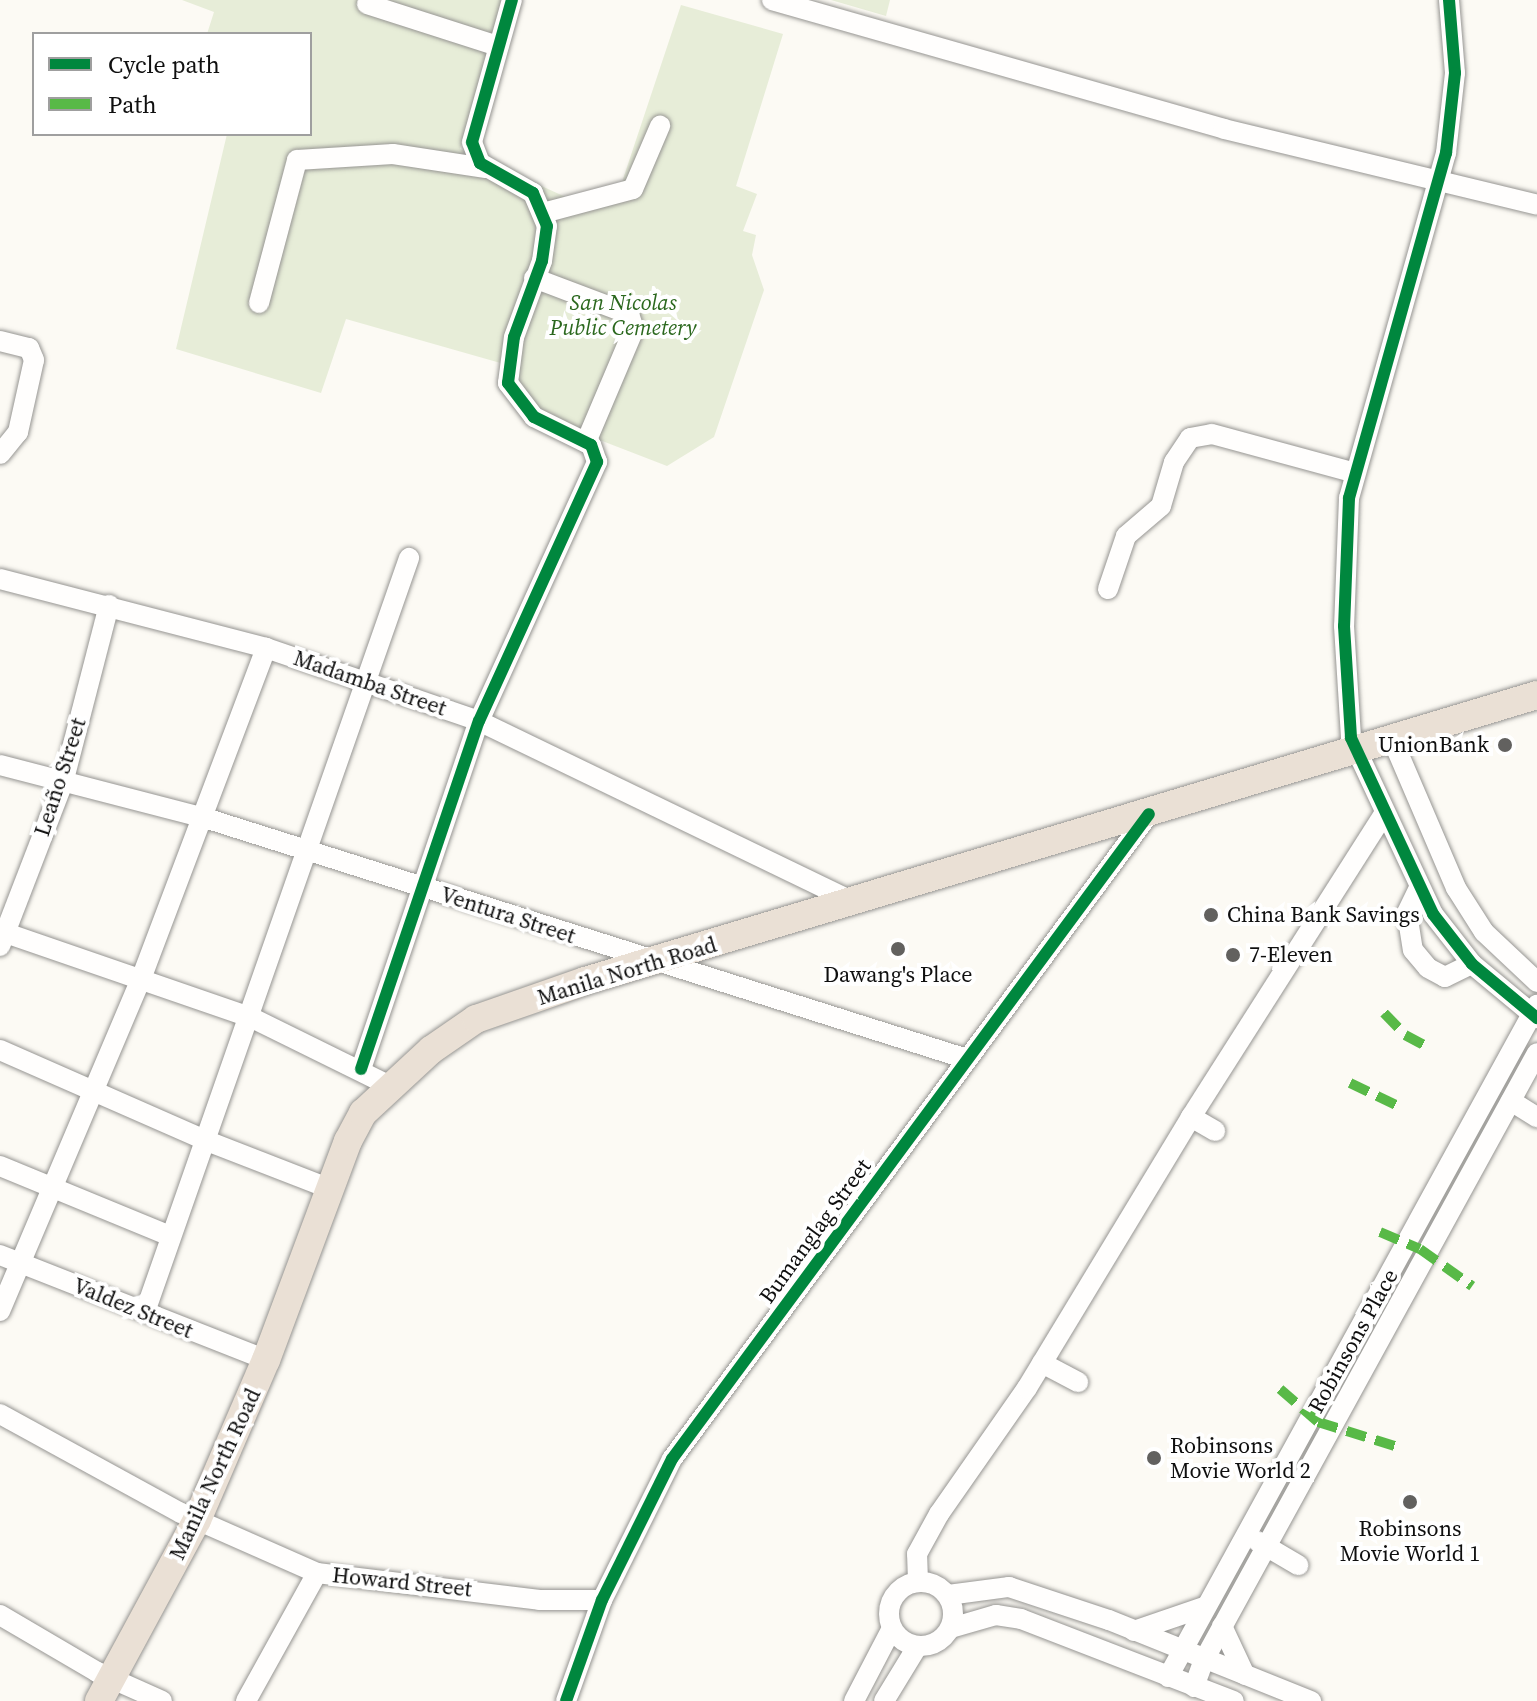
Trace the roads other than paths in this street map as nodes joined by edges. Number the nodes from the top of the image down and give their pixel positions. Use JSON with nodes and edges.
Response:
{"nodes":[{"id":1,"x":512,"y":0,"type":"edge"},
{"id":2,"x":772,"y":0,"type":"edge"},
{"id":3,"x":1449,"y":0,"type":"edge"},
{"id":4,"x":367,"y":4,"type":"dead end"},
{"id":5,"x":498,"y":46,"type":"junction"},
{"id":6,"x":660,"y":126,"type":"dead end"},
{"id":7,"x":486,"y":168,"type":"junction"},
{"id":8,"x":1440,"y":181,"type":"junction"},
{"id":9,"x":1537,"y":205,"type":"edge"},
{"id":10,"x":543,"y":213,"type":"junction"},
{"id":11,"x":534,"y":278,"type":"junction"},
{"id":12,"x":259,"y":303,"type":"dead end"},
{"id":13,"x":0,"y":341,"type":"edge"},
{"id":14,"x":586,"y":442,"type":"junction"},
{"id":15,"x":0,"y":454,"type":"edge"},
{"id":16,"x":1352,"y":472,"type":"junction"},
{"id":17,"x":409,"y":558,"type":"dead end"},
{"id":18,"x":0,"y":579,"type":"edge"},
{"id":19,"x":1108,"y":589,"type":"dead end"},
{"id":20,"x":109,"y":605,"type":"junction"},
{"id":21,"x":266,"y":648,"type":"junction"},
{"id":22,"x":367,"y":679,"type":"junction"},
{"id":23,"x":1537,"y":695,"type":"edge"},
{"id":24,"x":479,"y":721,"type":"junction"},
{"id":25,"x":1393,"y":741,"type":"junction"},
{"id":26,"x":1355,"y":752,"type":"junction"},
{"id":27,"x":0,"y":765,"type":"edge"},
{"id":28,"x":63,"y":783,"type":"junction"},
{"id":29,"x":1149,"y":814,"type":"junction"},
{"id":30,"x":1383,"y":816,"type":"junction"},
{"id":31,"x":205,"y":818,"type":"junction"},
{"id":32,"x":305,"y":850,"type":"junction"},
{"id":33,"x":422,"y":888,"type":"junction"},
{"id":34,"x":1419,"y":888,"type":"junction"},
{"id":35,"x":852,"y":901,"type":"junction"},
{"id":36,"x":2,"y":937,"type":"edge"},
{"id":37,"x":657,"y":963,"type":"junction"},
{"id":38,"x":1472,"y":964,"type":"junction"},
{"id":39,"x":141,"y":979,"type":"junction"},
{"id":40,"x":1537,"y":982,"type":"edge"},
{"id":41,"x":1535,"y":1013,"type":"edge"},
{"id":42,"x":252,"y":1018,"type":"junction"},
{"id":43,"x":0,"y":1050,"type":"edge"},
{"id":44,"x":1537,"y":1053,"type":"edge"},
{"id":45,"x":967,"y":1059,"type":"junction"},
{"id":46,"x":361,"y":1069,"type":"junction"},
{"id":47,"x":390,"y":1086,"type":"junction"},
{"id":48,"x":93,"y":1088,"type":"junction"},
{"id":49,"x":1511,"y":1101,"type":"junction"},
{"id":50,"x":1191,"y":1117,"type":"junction"},
{"id":51,"x":1537,"y":1117,"type":"edge"},
{"id":52,"x":1215,"y":1131,"type":"dead end"},
{"id":53,"x":207,"y":1141,"type":"junction"},
{"id":54,"x":0,"y":1166,"type":"edge"},
{"id":55,"x":331,"y":1189,"type":"junction"},
{"id":56,"x":52,"y":1190,"type":"junction"},
{"id":57,"x":170,"y":1236,"type":"junction"},
{"id":58,"x":0,"y":1255,"type":"edge"},
{"id":59,"x":22,"y":1264,"type":"junction"},
{"id":60,"x":0,"y":1311,"type":"edge"},
{"id":61,"x":145,"y":1312,"type":"junction"},
{"id":62,"x":266,"y":1360,"type":"junction"},
{"id":63,"x":1042,"y":1363,"type":"junction"},
{"id":64,"x":1078,"y":1382,"type":"dead end"},
{"id":65,"x":0,"y":1414,"type":"edge"},
{"id":66,"x":197,"y":1520,"type":"junction"},
{"id":67,"x":1245,"y":1533,"type":"junction"},
{"id":68,"x":1266,"y":1546,"type":"junction"},
{"id":69,"x":1298,"y":1565,"type":"dead end"},
{"id":70,"x":317,"y":1573,"type":"junction"},
{"id":71,"x":918,"y":1581,"type":"junction"},
{"id":72,"x":948,"y":1595,"type":"junction"},
{"id":73,"x":602,"y":1600,"type":"junction"},
{"id":74,"x":1204,"y":1607,"type":"junction"},
{"id":75,"x":0,"y":1615,"type":"edge"},
{"id":76,"x":1222,"y":1626,"type":"junction"},
{"id":77,"x":892,"y":1628,"type":"junction"},
{"id":78,"x":951,"y":1628,"type":"junction"},
{"id":79,"x":1134,"y":1631,"type":"junction"},
{"id":80,"x":917,"y":1647,"type":"junction"},
{"id":81,"x":1179,"y":1651,"type":"junction"},
{"id":82,"x":1204,"y":1660,"type":"junction"},
{"id":83,"x":1245,"y":1675,"type":"junction"},
{"id":84,"x":1168,"y":1677,"type":"junction"},
{"id":85,"x":1194,"y":1687,"type":"junction"},
{"id":86,"x":106,"y":1690,"type":"edge"},
{"id":87,"x":162,"y":1701,"type":"edge"},
{"id":88,"x":246,"y":1701,"type":"edge"},
{"id":89,"x":566,"y":1701,"type":"edge"},
{"id":90,"x":854,"y":1701,"type":"edge"},
{"id":91,"x":884,"y":1701,"type":"edge"},
{"id":92,"x":1234,"y":1701,"type":"edge"},
{"id":93,"x":1311,"y":1701,"type":"edge"}],
"edges":[{"from":1,"to":5,"type":"street"},
{"from":2,"to":8,"type":"street"},
{"from":3,"to":8,"type":"street"},
{"from":4,"to":5,"type":"street"},
{"from":5,"to":7,"type":"street"},
{"from":6,"to":10,"type":"street"},
{"from":7,"to":10,"type":"street"},
{"from":7,"to":12,"type":"street"},
{"from":8,"to":9,"type":"street"},
{"from":8,"to":16,"type":"street"},
{"from":10,"to":11,"type":"street"},
{"from":11,"to":14,"type":"street"},
{"from":11,"to":14,"type":"street"},
{"from":13,"to":15,"type":"street"},
{"from":14,"to":24,"type":"street"},
{"from":16,"to":19,"type":"street"},
{"from":16,"to":26,"type":"street"},
{"from":17,"to":22,"type":"street"},
{"from":18,"to":20,"type":"street","name":"Madamba Street"},
{"from":20,"to":21,"type":"street","name":"Madamba Street"},
{"from":20,"to":28,"type":"street","name":"Leaño Street"},
{"from":21,"to":22,"type":"street","name":"Madamba Street"},
{"from":21,"to":31,"type":"street"},
{"from":22,"to":24,"type":"street","name":"Madamba Street"},
{"from":22,"to":32,"type":"street"},
{"from":23,"to":25,"type":"highway","name":"Manila North Road"},
{"from":24,"to":33,"type":"street"},
{"from":24,"to":35,"type":"street","name":"Madamba Street"},
{"from":25,"to":26,"type":"highway","name":"Manila North Road"},
{"from":25,"to":40,"type":"street"},
{"from":26,"to":29,"type":"highway","name":"Manila North Road"},
{"from":26,"to":30,"type":"street"},
{"from":27,"to":28,"type":"street","name":"Ventura Street"},
{"from":28,"to":31,"type":"street","name":"Ventura Street"},
{"from":28,"to":36,"type":"street","name":"Leaño Street"},
{"from":29,"to":35,"type":"highway","name":"Manila North Road"},
{"from":29,"to":45,"type":"street","name":"Bumanglag Street"},
{"from":30,"to":34,"type":"street"},
{"from":30,"to":50,"type":"street"},
{"from":31,"to":32,"type":"street","name":"Ventura Street"},
{"from":31,"to":39,"type":"street"},
{"from":32,"to":33,"type":"street","name":"Ventura Street"},
{"from":32,"to":42,"type":"street"},
{"from":33,"to":37,"type":"street","name":"Ventura Street"},
{"from":33,"to":46,"type":"street"},
{"from":34,"to":38,"type":"street"},
{"from":34,"to":38,"type":"street"},
{"from":35,"to":37,"type":"highway","name":"Manila North Road"},
{"from":36,"to":39,"type":"street"},
{"from":37,"to":45,"type":"street","name":"Ventura Street"},
{"from":37,"to":47,"type":"highway","name":"Manila North Road"},
{"from":38,"to":41,"type":"street"},
{"from":39,"to":42,"type":"street"},
{"from":39,"to":48,"type":"street"},
{"from":41,"to":67,"type":"street","name":"Robinsons Place"},
{"from":42,"to":46,"type":"street"},
{"from":42,"to":53,"type":"street"},
{"from":43,"to":48,"type":"street"},
{"from":44,"to":49,"type":"street","name":"Robinsons Place"},
{"from":45,"to":73,"type":"street","name":"Bumanglag Street"},
{"from":46,"to":47,"type":"street"},
{"from":47,"to":55,"type":"highway","name":"Manila North Road"},
{"from":48,"to":53,"type":"street"},
{"from":48,"to":56,"type":"street"},
{"from":49,"to":51,"type":"street"},
{"from":49,"to":68,"type":"street","name":"Robinsons Place"},
{"from":50,"to":52,"type":"street"},
{"from":50,"to":63,"type":"street"},
{"from":53,"to":55,"type":"street"},
{"from":53,"to":57,"type":"street"},
{"from":54,"to":56,"type":"street"},
{"from":55,"to":62,"type":"highway","name":"Manila North Road"},
{"from":56,"to":57,"type":"street"},
{"from":56,"to":59,"type":"street"},
{"from":57,"to":61,"type":"street"},
{"from":58,"to":59,"type":"street","name":"Valdez Street"},
{"from":59,"to":60,"type":"street"},
{"from":59,"to":61,"type":"street","name":"Valdez Street"},
{"from":61,"to":62,"type":"street","name":"Valdez Street"},
{"from":62,"to":66,"type":"highway","name":"Manila North Road"},
{"from":63,"to":64,"type":"street"},
{"from":63,"to":71,"type":"street"},
{"from":65,"to":66,"type":"street","name":"Howard Street"},
{"from":66,"to":70,"type":"street","name":"Howard Street"},
{"from":66,"to":86,"type":"highway","name":"Manila North Road"},
{"from":67,"to":68,"type":"street"},
{"from":67,"to":74,"type":"street","name":"Robinsons Place"},
{"from":68,"to":69,"type":"street"},
{"from":68,"to":76,"type":"street","name":"Robinsons Place"},
{"from":70,"to":73,"type":"street","name":"Howard Street"},
{"from":70,"to":88,"type":"street"},
{"from":71,"to":72,"type":"street"},
{"from":71,"to":77,"type":"street"},
{"from":72,"to":78,"type":"street"},
{"from":72,"to":79,"type":"street"},
{"from":73,"to":89,"type":"street","name":"Bumanglag Street"},
{"from":74,"to":79,"type":"street"},
{"from":74,"to":81,"type":"street","name":"Robinsons Place"},
{"from":75,"to":86,"type":"street"},
{"from":76,"to":82,"type":"street","name":"Robinsons Place"},
{"from":76,"to":83,"type":"street"},
{"from":77,"to":80,"type":"street"},
{"from":77,"to":90,"type":"street"},
{"from":78,"to":80,"type":"street"},
{"from":78,"to":84,"type":"street"},
{"from":79,"to":81,"type":"street"},
{"from":80,"to":91,"type":"street"},
{"from":81,"to":82,"type":"street"},
{"from":81,"to":84,"type":"street","name":"Robinsons Place"},
{"from":82,"to":83,"type":"street"},
{"from":82,"to":85,"type":"street","name":"Robinsons Place"},
{"from":83,"to":93,"type":"street"},
{"from":84,"to":85,"type":"street"},
{"from":85,"to":92,"type":"street"},
{"from":86,"to":87,"type":"street"}]}
